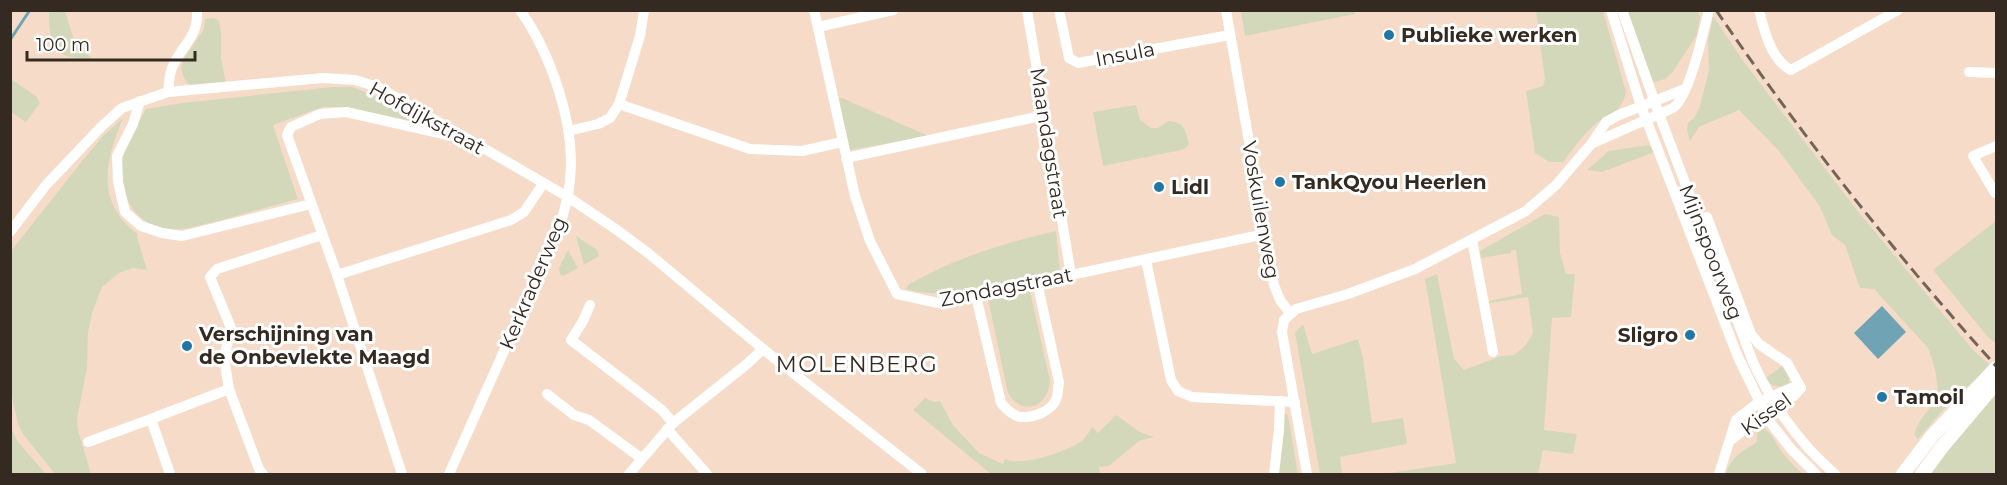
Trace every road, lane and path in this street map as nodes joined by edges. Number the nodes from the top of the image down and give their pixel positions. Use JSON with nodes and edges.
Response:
{"nodes":[{"id":1,"x":197,"y":10,"type":"edge"},
{"id":2,"x":520,"y":10,"type":"edge"},
{"id":3,"x":644,"y":10,"type":"edge"},
{"id":4,"x":814,"y":10,"type":"edge"},
{"id":5,"x":893,"y":10,"type":"edge"},
{"id":6,"x":1027,"y":10,"type":"edge"},
{"id":7,"x":1059,"y":10,"type":"edge"},
{"id":8,"x":1226,"y":10,"type":"edge"},
{"id":9,"x":1611,"y":10,"type":"edge"},
{"id":10,"x":1622,"y":10,"type":"edge"},
{"id":11,"x":1709,"y":10,"type":"edge"},
{"id":12,"x":1759,"y":10,"type":"edge"},
{"id":13,"x":1898,"y":10,"type":"edge"},
{"id":14,"x":818,"y":27,"type":"junction"},
{"id":15,"x":1230,"y":35,"type":"junction"},
{"id":16,"x":1969,"y":72,"type":"dead end"},
{"id":17,"x":1996,"y":74,"type":"edge"},
{"id":18,"x":1685,"y":89,"type":"junction"},
{"id":19,"x":168,"y":92,"type":"junction"},
{"id":20,"x":140,"y":101,"type":"junction"},
{"id":21,"x":1654,"y":101,"type":"junction"},
{"id":22,"x":619,"y":104,"type":"junction"},
{"id":23,"x":1641,"y":106,"type":"junction"},
{"id":24,"x":1659,"y":114,"type":"junction"},
{"id":25,"x":1045,"y":115,"type":"junction"},
{"id":26,"x":1646,"y":120,"type":"junction"},
{"id":27,"x":568,"y":131,"type":"junction"},
{"id":28,"x":469,"y":140,"type":"junction"},
{"id":29,"x":842,"y":142,"type":"junction"},
{"id":30,"x":1593,"y":143,"type":"junction"},
{"id":31,"x":1996,"y":146,"type":"edge"},
{"id":32,"x":846,"y":158,"type":"junction"},
{"id":33,"x":543,"y":184,"type":"junction"},
{"id":34,"x":1995,"y":193,"type":"dead end"},
{"id":35,"x":568,"y":197,"type":"junction"},
{"id":36,"x":311,"y":204,"type":"junction"},
{"id":37,"x":1707,"y":217,"type":"dead end"},
{"id":38,"x":10,"y":232,"type":"edge"},
{"id":39,"x":1265,"y":234,"type":"junction"},
{"id":40,"x":322,"y":235,"type":"junction"},
{"id":41,"x":1472,"y":240,"type":"junction"},
{"id":42,"x":1146,"y":260,"type":"junction"},
{"id":43,"x":337,"y":275,"type":"junction"},
{"id":44,"x":1071,"y":275,"type":"junction"},
{"id":45,"x":1036,"y":282,"type":"junction"},
{"id":46,"x":976,"y":296,"type":"junction"},
{"id":47,"x":590,"y":305,"type":"dead end"},
{"id":48,"x":1290,"y":313,"type":"junction"},
{"id":49,"x":764,"y":349,"type":"junction"},
{"id":50,"x":1493,"y":352,"type":"dead end"},
{"id":51,"x":1996,"y":368,"type":"edge"},
{"id":52,"x":1996,"y":383,"type":"edge"},
{"id":53,"x":229,"y":389,"type":"junction"},
{"id":54,"x":547,"y":394,"type":"dead end"},
{"id":55,"x":1774,"y":401,"type":"junction"},
{"id":56,"x":1280,"y":402,"type":"junction"},
{"id":57,"x":1295,"y":402,"type":"junction"},
{"id":58,"x":1759,"y":402,"type":"junction"},
{"id":59,"x":1765,"y":413,"type":"junction"},
{"id":60,"x":150,"y":419,"type":"junction"},
{"id":61,"x":670,"y":426,"type":"junction"},
{"id":62,"x":1731,"y":440,"type":"junction"},
{"id":63,"x":88,"y":442,"type":"dead end"},
{"id":64,"x":641,"y":458,"type":"junction"},
{"id":65,"x":1925,"y":470,"type":"edge"},
{"id":66,"x":170,"y":474,"type":"edge"},
{"id":67,"x":263,"y":474,"type":"edge"},
{"id":68,"x":402,"y":474,"type":"edge"},
{"id":69,"x":449,"y":474,"type":"edge"},
{"id":70,"x":628,"y":474,"type":"edge"},
{"id":71,"x":706,"y":474,"type":"edge"},
{"id":72,"x":922,"y":474,"type":"edge"},
{"id":73,"x":1274,"y":474,"type":"edge"},
{"id":74,"x":1307,"y":474,"type":"edge"},
{"id":75,"x":1719,"y":474,"type":"edge"},
{"id":76,"x":1816,"y":474,"type":"edge"},
{"id":77,"x":1835,"y":474,"type":"edge"},
{"id":78,"x":1903,"y":474,"type":"edge"},
{"id":79,"x":1916,"y":474,"type":"edge"}],
"edges":[{"from":1,"to":19,"type":"street"},
{"from":2,"to":27,"type":"street","name":"Kerkraderweg"},
{"from":3,"to":22,"type":"street"},
{"from":4,"to":14,"type":"street","name":"Zondagstraat"},
{"from":5,"to":14,"type":"street"},
{"from":6,"to":25,"type":"street","name":"Maandagstraat"},
{"from":7,"to":15,"type":"street","name":"Insula"},
{"from":8,"to":15,"type":"street","name":"Voskuilenweg"},
{"from":9,"to":23,"type":"street","name":"Mijnspoorweg"},
{"from":10,"to":21,"type":"street","name":"Mijnspoorweg"},
{"from":11,"to":18,"type":"street"},
{"from":12,"to":13,"type":"street"},
{"from":14,"to":29,"type":"street","name":"Zondagstraat"},
{"from":15,"to":39,"type":"street","name":"Voskuilenweg"},
{"from":16,"to":17,"type":"street"},
{"from":18,"to":21,"type":"street"},
{"from":18,"to":24,"type":"street"},
{"from":19,"to":20,"type":"street","name":"Hofdijkstraat"},
{"from":19,"to":28,"type":"street","name":"Hofdijkstraat"},
{"from":20,"to":36,"type":"street"},
{"from":20,"to":38,"type":"street","name":"Hofdijkstraat"},
{"from":21,"to":23,"type":"street"},
{"from":21,"to":24,"type":"street","name":"Mijnspoorweg"},
{"from":22,"to":27,"type":"street"},
{"from":22,"to":29,"type":"street"},
{"from":23,"to":26,"type":"street","name":"Mijnspoorweg"},
{"from":23,"to":30,"type":"street"},
{"from":24,"to":26,"type":"street"},
{"from":24,"to":55,"type":"street","name":"Mijnspoorweg"},
{"from":25,"to":32,"type":"street"},
{"from":25,"to":44,"type":"street","name":"Maandagstraat"},
{"from":26,"to":30,"type":"street"},
{"from":26,"to":58,"type":"street","name":"Mijnspoorweg"},
{"from":27,"to":35,"type":"street","name":"Kerkraderweg"},
{"from":28,"to":33,"type":"street","name":"Hofdijkstraat"},
{"from":28,"to":36,"type":"street"},
{"from":29,"to":32,"type":"street","name":"Zondagstraat"},
{"from":30,"to":41,"type":"street"},
{"from":31,"to":34,"type":"street"},
{"from":32,"to":46,"type":"street","name":"Zondagstraat"},
{"from":33,"to":35,"type":"street","name":"Hofdijkstraat"},
{"from":33,"to":43,"type":"street"},
{"from":35,"to":49,"type":"street","name":"Hofdijkstraat"},
{"from":35,"to":69,"type":"street","name":"Kerkraderweg"},
{"from":36,"to":40,"type":"street"},
{"from":37,"to":55,"type":"street","name":"Kissel"},
{"from":39,"to":42,"type":"street","name":"Zondagstraat"},
{"from":39,"to":48,"type":"street","name":"Voskuilenweg"},
{"from":40,"to":43,"type":"street"},
{"from":40,"to":53,"type":"street"},
{"from":41,"to":48,"type":"street"},
{"from":41,"to":50,"type":"street"},
{"from":42,"to":44,"type":"street","name":"Zondagstraat"},
{"from":42,"to":56,"type":"street"},
{"from":43,"to":68,"type":"street"},
{"from":44,"to":45,"type":"street","name":"Zondagstraat"},
{"from":45,"to":46,"type":"street","name":"Zondagstraat"},
{"from":45,"to":46,"type":"street"},
{"from":47,"to":61,"type":"street"},
{"from":48,"to":57,"type":"street"},
{"from":49,"to":61,"type":"street"},
{"from":49,"to":72,"type":"street","name":"Hofdijkstraat"},
{"from":51,"to":78,"type":"main road"},
{"from":52,"to":65,"type":"main road"},
{"from":53,"to":60,"type":"street"},
{"from":53,"to":67,"type":"street"},
{"from":54,"to":64,"type":"street"},
{"from":55,"to":58,"type":"street","name":"Kissel"},
{"from":55,"to":59,"type":"street","name":"Kissel"},
{"from":55,"to":77,"type":"street","name":"Mijnspoorweg"},
{"from":56,"to":57,"type":"street"},
{"from":56,"to":73,"type":"street"},
{"from":57,"to":74,"type":"street"},
{"from":58,"to":59,"type":"street","name":"Mijnspoorweg"},
{"from":58,"to":62,"type":"street","name":"Kissel"},
{"from":59,"to":62,"type":"street","name":"Kissel"},
{"from":59,"to":76,"type":"street","name":"Mijnspoorweg"},
{"from":60,"to":63,"type":"street"},
{"from":60,"to":66,"type":"street"},
{"from":61,"to":64,"type":"street"},
{"from":61,"to":71,"type":"street"},
{"from":62,"to":75,"type":"street","name":"Kissel"},
{"from":64,"to":70,"type":"street"},
{"from":65,"to":79,"type":"main road"}]}
